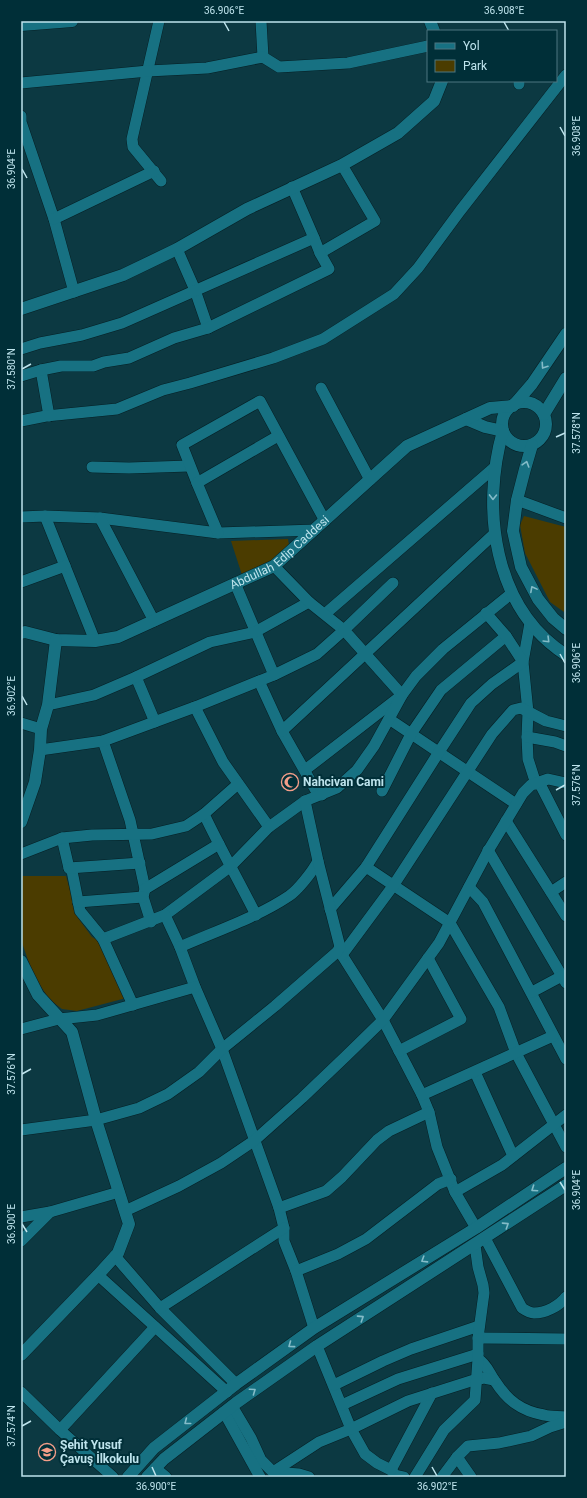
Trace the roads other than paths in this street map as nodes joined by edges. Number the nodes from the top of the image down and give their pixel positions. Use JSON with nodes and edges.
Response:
{"nodes":[{"id":1,"x":72,"y":21,"type":"edge"},
{"id":2,"x":158,"y":21,"type":"edge"},
{"id":3,"x":261,"y":21,"type":"edge"},
{"id":4,"x":25,"y":23,"type":"edge"},
{"id":5,"x":427,"y":46,"type":"edge"},
{"id":6,"x":263,"y":57,"type":"junction"},
{"id":7,"x":148,"y":71,"type":"junction"},
{"id":8,"x":566,"y":75,"type":"edge"},
{"id":9,"x":442,"y":82,"type":"edge"},
{"id":10,"x":21,"y":83,"type":"edge"},
{"id":11,"x":21,"y":116,"type":"edge"},
{"id":12,"x":21,"y":122,"type":"edge"},
{"id":13,"x":342,"y":165,"type":"junction"},
{"id":14,"x":154,"y":171,"type":"junction"},
{"id":15,"x":161,"y":181,"type":"dead end"},
{"id":16,"x":292,"y":187,"type":"junction"},
{"id":17,"x":54,"y":219,"type":"junction"},
{"id":18,"x":314,"y":238,"type":"junction"},
{"id":19,"x":177,"y":249,"type":"junction"},
{"id":20,"x":320,"y":253,"type":"junction"},
{"id":21,"x":195,"y":290,"type":"junction"},
{"id":22,"x":74,"y":292,"type":"junction"},
{"id":23,"x":21,"y":309,"type":"edge"},
{"id":24,"x":208,"y":328,"type":"junction"},
{"id":25,"x":566,"y":334,"type":"edge"},
{"id":26,"x":21,"y":349,"type":"edge"},
{"id":27,"x":41,"y":370,"type":"junction"},
{"id":28,"x":21,"y":376,"type":"edge"},
{"id":29,"x":566,"y":378,"type":"edge"},
{"id":30,"x":321,"y":388,"type":"dead end"},
{"id":31,"x":513,"y":406,"type":"junction"},
{"id":32,"x":544,"y":414,"type":"junction"},
{"id":33,"x":49,"y":416,"type":"junction"},
{"id":34,"x":466,"y":419,"type":"junction"},
{"id":35,"x":21,"y":421,"type":"edge"},
{"id":36,"x":503,"y":431,"type":"junction"},
{"id":37,"x":278,"y":436,"type":"junction"},
{"id":38,"x":532,"y":445,"type":"junction"},
{"id":39,"x":189,"y":466,"type":"junction"},
{"id":40,"x":92,"y":467,"type":"dead end"},
{"id":41,"x":495,"y":467,"type":"junction"},
{"id":42,"x":370,"y":480,"type":"junction"},
{"id":43,"x":197,"y":483,"type":"junction"},
{"id":44,"x":517,"y":500,"type":"junction"},
{"id":45,"x":45,"y":516,"type":"junction"},
{"id":46,"x":21,"y":517,"type":"edge"},
{"id":47,"x":100,"y":518,"type":"junction"},
{"id":48,"x":566,"y":518,"type":"edge"},
{"id":49,"x":325,"y":521,"type":"junction"},
{"id":50,"x":315,"y":530,"type":"junction"},
{"id":51,"x":218,"y":533,"type":"junction"},
{"id":52,"x":494,"y":534,"type":"junction"},
{"id":53,"x":65,"y":566,"type":"junction"},
{"id":54,"x":274,"y":566,"type":"junction"},
{"id":55,"x":21,"y":582,"type":"edge"},
{"id":56,"x":235,"y":583,"type":"junction"},
{"id":57,"x":392,"y":583,"type":"dead end"},
{"id":58,"x":512,"y":593,"type":"junction"},
{"id":59,"x":309,"y":602,"type":"junction"},
{"id":60,"x":486,"y":613,"type":"junction"},
{"id":61,"x":325,"y":614,"type":"junction"},
{"id":62,"x":154,"y":621,"type":"junction"},
{"id":63,"x":530,"y":623,"type":"junction"},
{"id":64,"x":565,"y":627,"type":"edge"},
{"id":65,"x":22,"y":629,"type":"edge"},
{"id":66,"x":344,"y":630,"type":"junction"},
{"id":67,"x":255,"y":632,"type":"junction"},
{"id":68,"x":506,"y":636,"type":"junction"},
{"id":69,"x":56,"y":640,"type":"junction"},
{"id":70,"x":95,"y":642,"type":"junction"},
{"id":71,"x":366,"y":653,"type":"junction"},
{"id":72,"x":566,"y":654,"type":"edge"},
{"id":73,"x":523,"y":662,"type":"junction"},
{"id":74,"x":274,"y":675,"type":"junction"},
{"id":75,"x":136,"y":677,"type":"junction"},
{"id":76,"x":259,"y":681,"type":"junction"},
{"id":77,"x":402,"y":695,"type":"junction"},
{"id":78,"x":48,"y":705,"type":"junction"},
{"id":79,"x":195,"y":707,"type":"junction"},
{"id":80,"x":528,"y":712,"type":"junction"},
{"id":81,"x":389,"y":719,"type":"junction"},
{"id":82,"x":155,"y":722,"type":"junction"},
{"id":83,"x":21,"y":723,"type":"edge"},
{"id":84,"x":566,"y":726,"type":"edge"},
{"id":85,"x":41,"y":729,"type":"junction"},
{"id":86,"x":282,"y":731,"type":"junction"},
{"id":87,"x":411,"y":734,"type":"junction"},
{"id":88,"x":527,"y":737,"type":"junction"},
{"id":89,"x":103,"y":742,"type":"junction"},
{"id":90,"x":566,"y":746,"type":"edge"},
{"id":91,"x":40,"y":750,"type":"junction"},
{"id":92,"x":438,"y":752,"type":"junction"},
{"id":93,"x":305,"y":770,"type":"junction"},
{"id":94,"x":468,"y":771,"type":"junction"},
{"id":95,"x":537,"y":783,"type":"junction"},
{"id":96,"x":566,"y":783,"type":"edge"},
{"id":97,"x":238,"y":784,"type":"junction"},
{"id":98,"x":382,"y":791,"type":"dead end"},
{"id":99,"x":322,"y":795,"type":"junction"},
{"id":100,"x":306,"y":801,"type":"junction"},
{"id":101,"x":516,"y":804,"type":"junction"},
{"id":102,"x":204,"y":814,"type":"junction"},
{"id":103,"x":506,"y":821,"type":"junction"},
{"id":104,"x":21,"y":822,"type":"edge"},
{"id":105,"x":269,"y":827,"type":"junction"},
{"id":106,"x":133,"y":834,"type":"junction"},
{"id":107,"x":566,"y":835,"type":"edge"},
{"id":108,"x":62,"y":838,"type":"junction"},
{"id":109,"x":218,"y":844,"type":"junction"},
{"id":110,"x":488,"y":850,"type":"junction"},
{"id":111,"x":21,"y":854,"type":"edge"},
{"id":112,"x":318,"y":861,"type":"junction"},
{"id":113,"x":140,"y":863,"type":"junction"},
{"id":114,"x":232,"y":866,"type":"junction"},
{"id":115,"x":366,"y":867,"type":"junction"},
{"id":116,"x":69,"y":868,"type":"junction"},
{"id":117,"x":566,"y":882,"type":"edge"},
{"id":118,"x":394,"y":886,"type":"junction"},
{"id":119,"x":469,"y":887,"type":"junction"},
{"id":120,"x":551,"y":892,"type":"junction"},
{"id":121,"x":144,"y":893,"type":"junction"},
{"id":122,"x":78,"y":902,"type":"junction"},
{"id":123,"x":330,"y":909,"type":"junction"},
{"id":124,"x":165,"y":915,"type":"junction"},
{"id":125,"x":256,"y":915,"type":"junction"},
{"id":126,"x":566,"y":916,"type":"edge"},
{"id":127,"x":151,"y":922,"type":"junction"},
{"id":128,"x":450,"y":923,"type":"junction"},
{"id":129,"x":103,"y":939,"type":"junction"},
{"id":130,"x":180,"y":947,"type":"junction"},
{"id":131,"x":341,"y":951,"type":"junction"},
{"id":132,"x":428,"y":958,"type":"junction"},
{"id":133,"x":21,"y":961,"type":"edge"},
{"id":134,"x":564,"y":980,"type":"edge"},
{"id":135,"x":195,"y":987,"type":"junction"},
{"id":136,"x":532,"y":992,"type":"junction"},
{"id":137,"x":133,"y":1005,"type":"junction"},
{"id":138,"x":59,"y":1019,"type":"junction"},
{"id":139,"x":383,"y":1020,"type":"junction"},
{"id":140,"x":21,"y":1029,"type":"edge"},
{"id":141,"x":553,"y":1036,"type":"junction"},
{"id":142,"x":222,"y":1049,"type":"junction"},
{"id":143,"x":399,"y":1051,"type":"junction"},
{"id":144,"x":516,"y":1053,"type":"junction"},
{"id":145,"x":566,"y":1059,"type":"edge"},
{"id":146,"x":475,"y":1072,"type":"junction"},
{"id":147,"x":422,"y":1095,"type":"junction"},
{"id":148,"x":429,"y":1112,"type":"junction"},
{"id":149,"x":566,"y":1115,"type":"edge"},
{"id":150,"x":96,"y":1120,"type":"junction"},
{"id":151,"x":553,"y":1125,"type":"junction"},
{"id":152,"x":21,"y":1130,"type":"edge"},
{"id":153,"x":255,"y":1140,"type":"junction"},
{"id":154,"x":566,"y":1147,"type":"edge"},
{"id":155,"x":513,"y":1156,"type":"junction"},
{"id":156,"x":566,"y":1168,"type":"edge"},
{"id":157,"x":450,"y":1179,"type":"junction"},
{"id":158,"x":566,"y":1185,"type":"edge"},
{"id":159,"x":119,"y":1192,"type":"junction"},
{"id":160,"x":455,"y":1192,"type":"junction"},
{"id":161,"x":279,"y":1208,"type":"junction"},
{"id":162,"x":125,"y":1211,"type":"junction"},
{"id":163,"x":50,"y":1212,"type":"junction"},
{"id":164,"x":21,"y":1217,"type":"edge"},
{"id":165,"x":284,"y":1228,"type":"junction"},
{"id":166,"x":476,"y":1228,"type":"junction"},
{"id":167,"x":21,"y":1241,"type":"edge"},
{"id":168,"x":480,"y":1242,"type":"junction"},
{"id":169,"x":115,"y":1256,"type":"junction"},
{"id":170,"x":296,"y":1271,"type":"junction"},
{"id":171,"x":98,"y":1275,"type":"junction"},
{"id":172,"x":564,"y":1302,"type":"edge"},
{"id":173,"x":160,"y":1308,"type":"junction"},
{"id":174,"x":479,"y":1326,"type":"junction"},
{"id":175,"x":155,"y":1327,"type":"junction"},
{"id":176,"x":314,"y":1328,"type":"junction"},
{"id":177,"x":478,"y":1338,"type":"junction"},
{"id":178,"x":566,"y":1339,"type":"edge"},
{"id":179,"x":317,"y":1346,"type":"junction"},
{"id":180,"x":21,"y":1355,"type":"edge"},
{"id":181,"x":478,"y":1356,"type":"junction"},
{"id":182,"x":477,"y":1380,"type":"junction"},
{"id":183,"x":494,"y":1380,"type":"junction"},
{"id":184,"x":334,"y":1385,"type":"junction"},
{"id":185,"x":232,"y":1388,"type":"junction"},
{"id":186,"x":21,"y":1392,"type":"edge"},
{"id":187,"x":432,"y":1393,"type":"junction"},
{"id":188,"x":342,"y":1405,"type":"junction"},
{"id":189,"x":228,"y":1409,"type":"junction"},
{"id":190,"x":566,"y":1417,"type":"edge"},
{"id":191,"x":566,"y":1422,"type":"edge"},
{"id":192,"x":351,"y":1429,"type":"junction"},
{"id":193,"x":60,"y":1430,"type":"junction"},
{"id":194,"x":457,"y":1457,"type":"junction"},
{"id":195,"x":391,"y":1470,"type":"junction"},
{"id":196,"x":151,"y":1472,"type":"edge"},
{"id":197,"x":263,"y":1473,"type":"edge"},
{"id":198,"x":113,"y":1477,"type":"edge"},
{"id":199,"x":128,"y":1477,"type":"edge"},
{"id":200,"x":166,"y":1477,"type":"edge"},
{"id":201,"x":309,"y":1477,"type":"edge"},
{"id":202,"x":404,"y":1477,"type":"edge"},
{"id":203,"x":415,"y":1477,"type":"edge"},
{"id":204,"x":442,"y":1477,"type":"edge"},
{"id":205,"x":471,"y":1477,"type":"edge"}],
"edges":[{"from":1,"to":4,"type":"street"},
{"from":2,"to":7,"type":"street"},
{"from":3,"to":6,"type":"street"},
{"from":5,"to":6,"type":"street"},
{"from":6,"to":7,"type":"street"},
{"from":7,"to":10,"type":"street"},
{"from":7,"to":14,"type":"street"},
{"from":8,"to":33,"type":"street"},
{"from":9,"to":13,"type":"street"},
{"from":11,"to":12,"type":"street"},
{"from":12,"to":17,"type":"street"},
{"from":13,"to":16,"type":"street"},
{"from":13,"to":20,"type":"street"},
{"from":14,"to":15,"type":"street"},
{"from":14,"to":17,"type":"street"},
{"from":16,"to":18,"type":"street"},
{"from":16,"to":19,"type":"street"},
{"from":17,"to":22,"type":"street"},
{"from":18,"to":20,"type":"street"},
{"from":18,"to":21,"type":"street"},
{"from":19,"to":21,"type":"street"},
{"from":19,"to":22,"type":"street"},
{"from":20,"to":24,"type":"street"},
{"from":21,"to":24,"type":"street"},
{"from":21,"to":26,"type":"street"},
{"from":22,"to":23,"type":"street"},
{"from":24,"to":27,"type":"street"},
{"from":25,"to":31,"type":"street","one_way":true},
{"from":27,"to":28,"type":"street"},
{"from":27,"to":33,"type":"street"},
{"from":29,"to":32,"type":"street"},
{"from":30,"to":42,"type":"street"},
{"from":31,"to":32,"type":"street"},
{"from":31,"to":34,"type":"street","name":"Abdullah Edip Caddesi"},
{"from":31,"to":36,"type":"street"},
{"from":32,"to":38,"type":"street"},
{"from":33,"to":35,"type":"street"},
{"from":34,"to":36,"type":"street"},
{"from":34,"to":42,"type":"street","name":"Abdullah Edip Caddesi"},
{"from":36,"to":38,"type":"street"},
{"from":36,"to":41,"type":"street"},
{"from":37,"to":39,"type":"street"},
{"from":37,"to":43,"type":"street"},
{"from":37,"to":49,"type":"street"},
{"from":44,"to":38,"type":"street","one_way":true},
{"from":39,"to":40,"type":"street"},
{"from":39,"to":43,"type":"street"},
{"from":41,"to":52,"type":"street","one_way":true},
{"from":41,"to":61,"type":"street"},
{"from":42,"to":49,"type":"street","name":"Abdullah Edip Caddesi"},
{"from":43,"to":51,"type":"street"},
{"from":44,"to":48,"type":"street"},
{"from":64,"to":44,"type":"street","one_way":true},
{"from":45,"to":46,"type":"street"},
{"from":45,"to":47,"type":"street"},
{"from":45,"to":53,"type":"street"},
{"from":47,"to":51,"type":"street"},
{"from":47,"to":62,"type":"street"},
{"from":49,"to":50,"type":"street","name":"Abdullah Edip Caddesi"},
{"from":50,"to":51,"type":"street"},
{"from":50,"to":54,"type":"street","name":"Abdullah Edip Caddesi"},
{"from":52,"to":58,"type":"street"},
{"from":52,"to":71,"type":"street"},
{"from":53,"to":55,"type":"street"},
{"from":53,"to":70,"type":"street"},
{"from":54,"to":56,"type":"street","name":"Abdullah Edip Caddesi"},
{"from":54,"to":59,"type":"street"},
{"from":56,"to":62,"type":"street","name":"Abdullah Edip Caddesi"},
{"from":56,"to":67,"type":"street"},
{"from":57,"to":66,"type":"street"},
{"from":58,"to":60,"type":"street"},
{"from":58,"to":63,"type":"street"},
{"from":59,"to":61,"type":"street"},
{"from":59,"to":67,"type":"street"},
{"from":60,"to":68,"type":"street"},
{"from":60,"to":77,"type":"street"},
{"from":61,"to":66,"type":"street"},
{"from":62,"to":70,"type":"street","name":"Abdullah Edip Caddesi"},
{"from":63,"to":72,"type":"street","one_way":true},
{"from":63,"to":73,"type":"street"},
{"from":65,"to":69,"type":"street","name":"Abdullah Edip Caddesi"},
{"from":66,"to":71,"type":"street"},
{"from":66,"to":74,"type":"street"},
{"from":67,"to":74,"type":"street"},
{"from":67,"to":75,"type":"street"},
{"from":68,"to":73,"type":"street"},
{"from":68,"to":87,"type":"street"},
{"from":69,"to":70,"type":"street","name":"Abdullah Edip Caddesi"},
{"from":69,"to":78,"type":"street"},
{"from":71,"to":77,"type":"street"},
{"from":71,"to":86,"type":"street"},
{"from":73,"to":80,"type":"street"},
{"from":73,"to":92,"type":"street"},
{"from":74,"to":76,"type":"street"},
{"from":75,"to":78,"type":"street"},
{"from":75,"to":82,"type":"street"},
{"from":76,"to":79,"type":"street"},
{"from":76,"to":86,"type":"street"},
{"from":77,"to":81,"type":"street"},
{"from":77,"to":93,"type":"street"},
{"from":78,"to":85,"type":"street"},
{"from":79,"to":82,"type":"street"},
{"from":79,"to":97,"type":"street"},
{"from":80,"to":84,"type":"street"},
{"from":80,"to":88,"type":"street"},
{"from":80,"to":94,"type":"street"},
{"from":81,"to":87,"type":"street"},
{"from":81,"to":99,"type":"street"},
{"from":82,"to":89,"type":"street"},
{"from":83,"to":85,"type":"street"},
{"from":85,"to":91,"type":"street"},
{"from":86,"to":93,"type":"street"},
{"from":87,"to":92,"type":"street"},
{"from":87,"to":98,"type":"street"},
{"from":88,"to":90,"type":"street"},
{"from":88,"to":95,"type":"street"},
{"from":89,"to":91,"type":"street"},
{"from":89,"to":106,"type":"street"},
{"from":91,"to":104,"type":"street"},
{"from":92,"to":94,"type":"street"},
{"from":92,"to":115,"type":"street"},
{"from":93,"to":99,"type":"street"},
{"from":94,"to":101,"type":"street"},
{"from":94,"to":118,"type":"street"},
{"from":95,"to":96,"type":"street"},
{"from":95,"to":101,"type":"street"},
{"from":95,"to":107,"type":"street"},
{"from":97,"to":102,"type":"street"},
{"from":97,"to":105,"type":"street"},
{"from":99,"to":100,"type":"street"},
{"from":100,"to":105,"type":"street"},
{"from":100,"to":112,"type":"street"},
{"from":101,"to":103,"type":"street"},
{"from":102,"to":106,"type":"street"},
{"from":102,"to":109,"type":"street"},
{"from":103,"to":110,"type":"street"},
{"from":103,"to":120,"type":"street"},
{"from":105,"to":114,"type":"street"},
{"from":106,"to":108,"type":"street"},
{"from":106,"to":113,"type":"street"},
{"from":108,"to":111,"type":"street"},
{"from":108,"to":116,"type":"street"},
{"from":109,"to":114,"type":"street"},
{"from":109,"to":121,"type":"street"},
{"from":110,"to":119,"type":"street"},
{"from":110,"to":134,"type":"street"},
{"from":112,"to":123,"type":"street"},
{"from":112,"to":125,"type":"street"},
{"from":113,"to":116,"type":"street"},
{"from":113,"to":121,"type":"street"},
{"from":114,"to":124,"type":"street"},
{"from":114,"to":125,"type":"street"},
{"from":115,"to":118,"type":"street"},
{"from":115,"to":123,"type":"street"},
{"from":116,"to":122,"type":"street"},
{"from":117,"to":120,"type":"street"},
{"from":118,"to":128,"type":"street"},
{"from":118,"to":131,"type":"street"},
{"from":119,"to":128,"type":"street"},
{"from":119,"to":136,"type":"street"},
{"from":120,"to":126,"type":"street"},
{"from":121,"to":122,"type":"street"},
{"from":121,"to":127,"type":"street"},
{"from":122,"to":129,"type":"street"},
{"from":123,"to":131,"type":"street"},
{"from":124,"to":127,"type":"street"},
{"from":124,"to":130,"type":"street"},
{"from":125,"to":130,"type":"street"},
{"from":127,"to":129,"type":"street"},
{"from":128,"to":132,"type":"street"},
{"from":128,"to":144,"type":"street"},
{"from":129,"to":137,"type":"street"},
{"from":130,"to":135,"type":"street"},
{"from":131,"to":139,"type":"street"},
{"from":131,"to":142,"type":"street"},
{"from":132,"to":139,"type":"street"},
{"from":132,"to":143,"type":"street"},
{"from":133,"to":138,"type":"street"},
{"from":134,"to":136,"type":"street"},
{"from":135,"to":137,"type":"street"},
{"from":135,"to":142,"type":"street"},
{"from":136,"to":141,"type":"street"},
{"from":137,"to":138,"type":"street"},
{"from":138,"to":140,"type":"street"},
{"from":138,"to":150,"type":"street"},
{"from":139,"to":143,"type":"street"},
{"from":139,"to":153,"type":"street"},
{"from":141,"to":144,"type":"street"},
{"from":141,"to":145,"type":"street"},
{"from":142,"to":150,"type":"street"},
{"from":142,"to":153,"type":"street"},
{"from":143,"to":147,"type":"street"},
{"from":144,"to":146,"type":"street"},
{"from":144,"to":151,"type":"street"},
{"from":146,"to":147,"type":"street"},
{"from":146,"to":155,"type":"street"},
{"from":147,"to":148,"type":"street"},
{"from":148,"to":157,"type":"street"},
{"from":148,"to":161,"type":"street"},
{"from":149,"to":151,"type":"street"},
{"from":150,"to":152,"type":"street"},
{"from":150,"to":159,"type":"street"},
{"from":151,"to":154,"type":"street"},
{"from":151,"to":155,"type":"street"},
{"from":153,"to":161,"type":"street"},
{"from":153,"to":162,"type":"street"},
{"from":155,"to":160,"type":"street"},
{"from":156,"to":166,"type":"street","one_way":true},
{"from":157,"to":160,"type":"street"},
{"from":157,"to":170,"type":"street"},
{"from":168,"to":158,"type":"street","one_way":true},
{"from":159,"to":162,"type":"street"},
{"from":159,"to":163,"type":"street"},
{"from":160,"to":166,"type":"street"},
{"from":161,"to":165,"type":"street"},
{"from":162,"to":169,"type":"street"},
{"from":163,"to":164,"type":"street"},
{"from":163,"to":167,"type":"street"},
{"from":165,"to":170,"type":"street"},
{"from":165,"to":173,"type":"street"},
{"from":166,"to":176,"type":"street","one_way":true},
{"from":168,"to":172,"type":"street"},
{"from":168,"to":174,"type":"street"},
{"from":179,"to":168,"type":"street","one_way":true},
{"from":169,"to":171,"type":"street"},
{"from":169,"to":173,"type":"street"},
{"from":170,"to":176,"type":"street"},
{"from":171,"to":175,"type":"street"},
{"from":171,"to":180,"type":"street"},
{"from":173,"to":185,"type":"street"},
{"from":174,"to":177,"type":"street"},
{"from":174,"to":184,"type":"street"},
{"from":175,"to":185,"type":"street"},
{"from":175,"to":193,"type":"street"},
{"from":176,"to":185,"type":"street","one_way":true},
{"from":177,"to":178,"type":"street"},
{"from":177,"to":181,"type":"street"},
{"from":179,"to":184,"type":"street"},
{"from":189,"to":179,"type":"street","one_way":true},
{"from":181,"to":182,"type":"street"},
{"from":181,"to":183,"type":"street"},
{"from":181,"to":188,"type":"street"},
{"from":182,"to":183,"type":"street"},
{"from":182,"to":187,"type":"street"},
{"from":182,"to":203,"type":"street"},
{"from":183,"to":190,"type":"street"},
{"from":184,"to":188,"type":"street"},
{"from":185,"to":199,"type":"street","one_way":true},
{"from":186,"to":193,"type":"street"},
{"from":187,"to":192,"type":"street"},
{"from":187,"to":195,"type":"street"},
{"from":188,"to":192,"type":"street"},
{"from":189,"to":196,"type":"street"},
{"from":189,"to":197,"type":"street"},
{"from":191,"to":194,"type":"street"},
{"from":192,"to":195,"type":"street"},
{"from":192,"to":197,"type":"street"},
{"from":193,"to":198,"type":"street"},
{"from":194,"to":204,"type":"street"},
{"from":194,"to":205,"type":"street"},
{"from":195,"to":202,"type":"street"},
{"from":196,"to":200,"type":"street"},
{"from":197,"to":201,"type":"street"}]}
